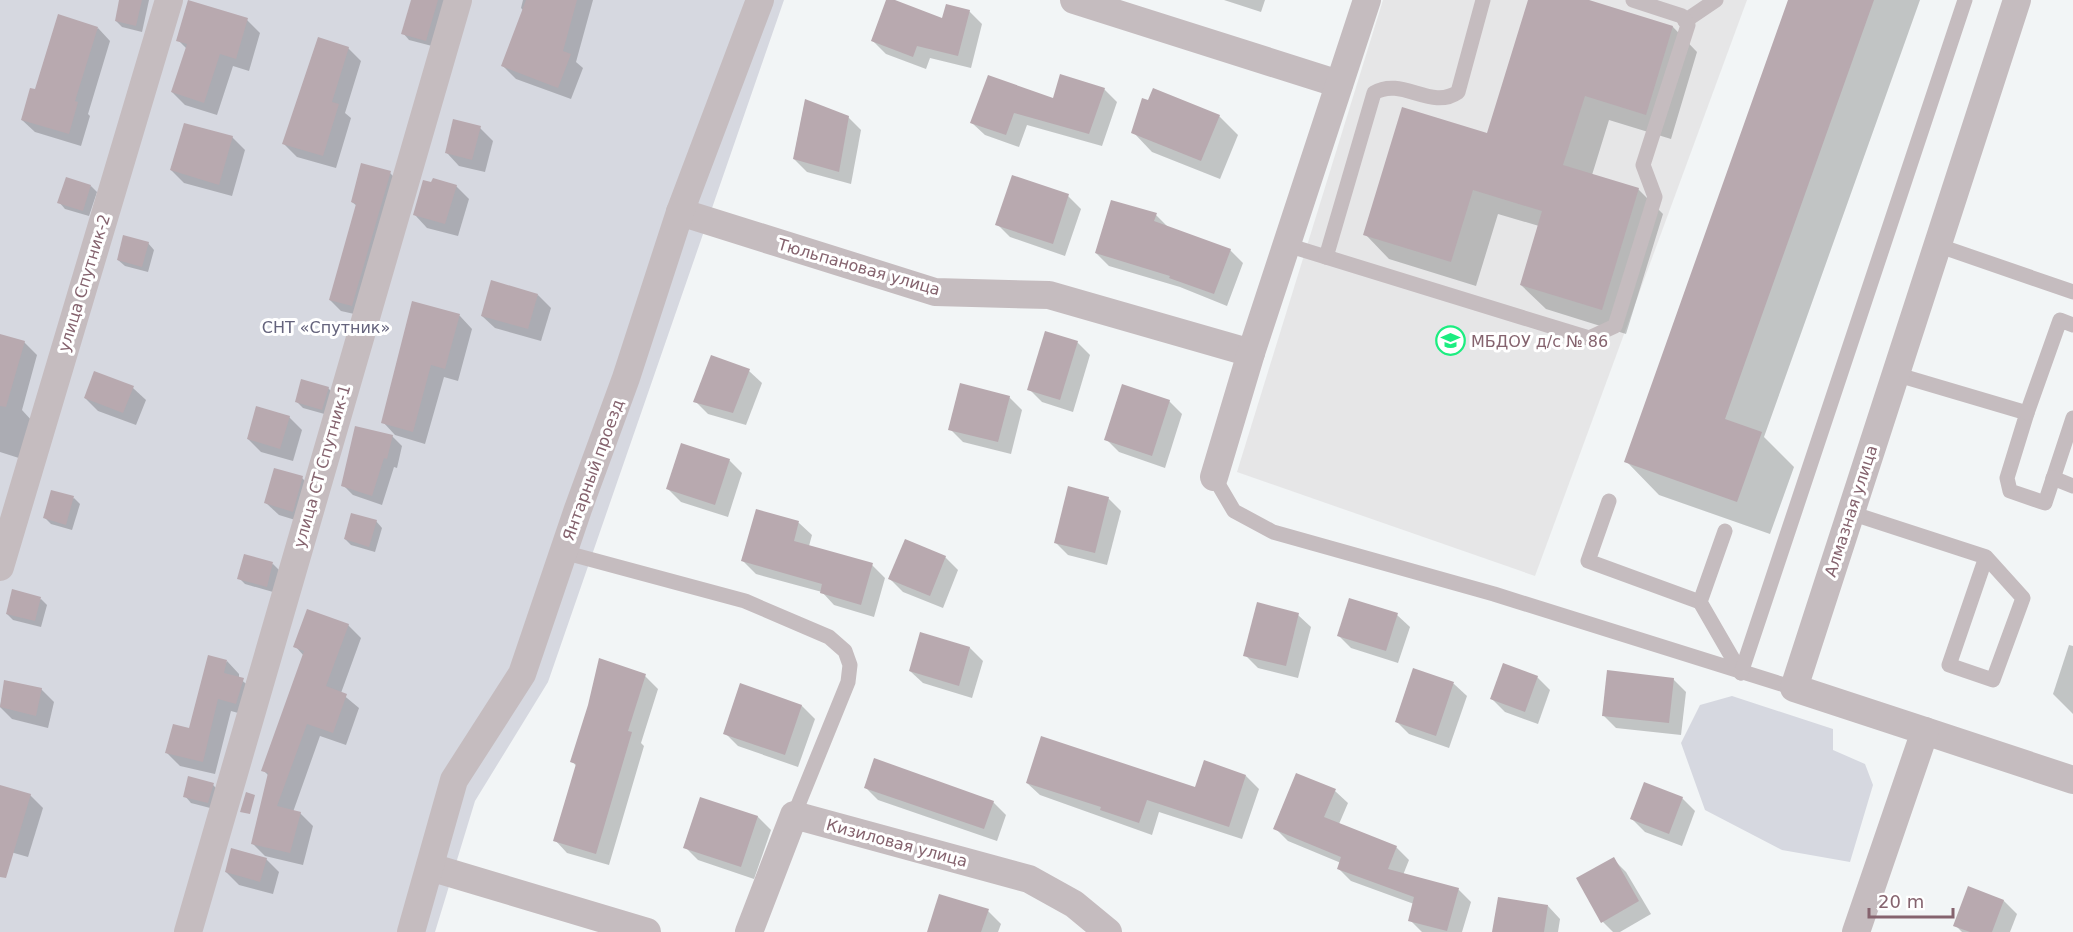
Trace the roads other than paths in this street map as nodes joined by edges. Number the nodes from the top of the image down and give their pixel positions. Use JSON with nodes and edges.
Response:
{"nodes":[{"id":1,"x":169,"y":0,"type":"edge"},
{"id":2,"x":458,"y":0,"type":"edge"},
{"id":3,"x":760,"y":0,"type":"edge"},
{"id":4,"x":1074,"y":0,"type":"edge"},
{"id":5,"x":1367,"y":0,"type":"edge"},
{"id":6,"x":1483,"y":0,"type":"edge"},
{"id":7,"x":1633,"y":0,"type":"edge"},
{"id":8,"x":1716,"y":0,"type":"edge"},
{"id":9,"x":1965,"y":0,"type":"edge"},
{"id":10,"x":2017,"y":0,"type":"edge"},
{"id":11,"x":1685,"y":21,"type":"junction"},
{"id":12,"x":1340,"y":84,"type":"junction"},
{"id":13,"x":680,"y":212,"type":"junction"},
{"id":14,"x":1287,"y":244,"type":"junction"},
{"id":15,"x":1937,"y":245,"type":"junction"},
{"id":16,"x":1326,"y":257,"type":"junction"},
{"id":17,"x":2073,"y":292,"type":"edge"},
{"id":18,"x":2073,"y":325,"type":"edge"},
{"id":19,"x":1251,"y":353,"type":"junction"},
{"id":20,"x":1896,"y":374,"type":"junction"},
{"id":21,"x":2027,"y":413,"type":"junction"},
{"id":22,"x":2073,"y":418,"type":"edge"},
{"id":23,"x":1214,"y":477,"type":"joint"},
{"id":24,"x":2053,"y":478,"type":"junction"},
{"id":25,"x":2073,"y":486,"type":"edge"},
{"id":26,"x":1609,"y":501,"type":"dead end"},
{"id":27,"x":1851,"y":513,"type":"junction"},
{"id":28,"x":1725,"y":531,"type":"dead end"},
{"id":29,"x":564,"y":552,"type":"junction"},
{"id":30,"x":1986,"y":557,"type":"junction"},
{"id":31,"x":0,"y":567,"type":"edge"},
{"id":32,"x":1700,"y":602,"type":"junction"},
{"id":33,"x":1741,"y":673,"type":"junction"},
{"id":34,"x":1794,"y":688,"type":"junction"},
{"id":35,"x":1925,"y":731,"type":"junction"},
{"id":36,"x":2073,"y":780,"type":"edge"},
{"id":37,"x":794,"y":815,"type":"junction"},
{"id":38,"x":430,"y":867,"type":"junction"},
{"id":39,"x":188,"y":932,"type":"edge"},
{"id":40,"x":411,"y":932,"type":"edge"},
{"id":41,"x":647,"y":932,"type":"edge"},
{"id":42,"x":749,"y":932,"type":"edge"},
{"id":43,"x":1108,"y":932,"type":"edge"},
{"id":44,"x":1856,"y":932,"type":"edge"}],
"edges":[{"from":1,"to":31,"type":"street","name":"улица Спутник-2"},
{"from":2,"to":39,"type":"street","name":"улица СТ Спутник-1"},
{"from":3,"to":13,"type":"street","name":"Янтарный проезд"},
{"from":4,"to":12,"type":"street"},
{"from":5,"to":12,"type":"street"},
{"from":6,"to":16,"type":"lane"},
{"from":7,"to":11,"type":"lane"},
{"from":8,"to":11,"type":"lane"},
{"from":9,"to":33,"type":"lane"},
{"from":10,"to":15,"type":"street","name":"Алмазная улица"},
{"from":11,"to":16,"type":"lane"},
{"from":12,"to":14,"type":"street"},
{"from":13,"to":19,"type":"street","name":"Тюльпановая улица"},
{"from":13,"to":29,"type":"street","name":"Янтарный проезд"},
{"from":14,"to":16,"type":"lane"},
{"from":14,"to":19,"type":"street"},
{"from":15,"to":17,"type":"lane"},
{"from":15,"to":20,"type":"street","name":"Алмазная улица"},
{"from":18,"to":21,"type":"lane"},
{"from":19,"to":23,"type":"street"},
{"from":20,"to":21,"type":"lane"},
{"from":20,"to":27,"type":"street","name":"Алмазная улица"},
{"from":21,"to":24,"type":"lane"},
{"from":22,"to":24,"type":"lane"},
{"from":23,"to":33,"type":"lane"},
{"from":24,"to":25,"type":"lane"},
{"from":26,"to":32,"type":"lane"},
{"from":27,"to":30,"type":"lane"},
{"from":27,"to":34,"type":"street","name":"Алмазная улица"},
{"from":28,"to":32,"type":"lane"},
{"from":29,"to":37,"type":"lane"},
{"from":29,"to":38,"type":"street","name":"Янтарный проезд"},
{"from":30,"to":30,"type":"lane"},
{"from":32,"to":33,"type":"lane"},
{"from":33,"to":34,"type":"lane"},
{"from":34,"to":35,"type":"street"},
{"from":35,"to":36,"type":"street"},
{"from":35,"to":44,"type":"street"},
{"from":37,"to":42,"type":"street"},
{"from":37,"to":43,"type":"street","name":"Кизиловая улица"},
{"from":38,"to":40,"type":"street","name":"Янтарный проезд"},
{"from":38,"to":41,"type":"street"}]}
